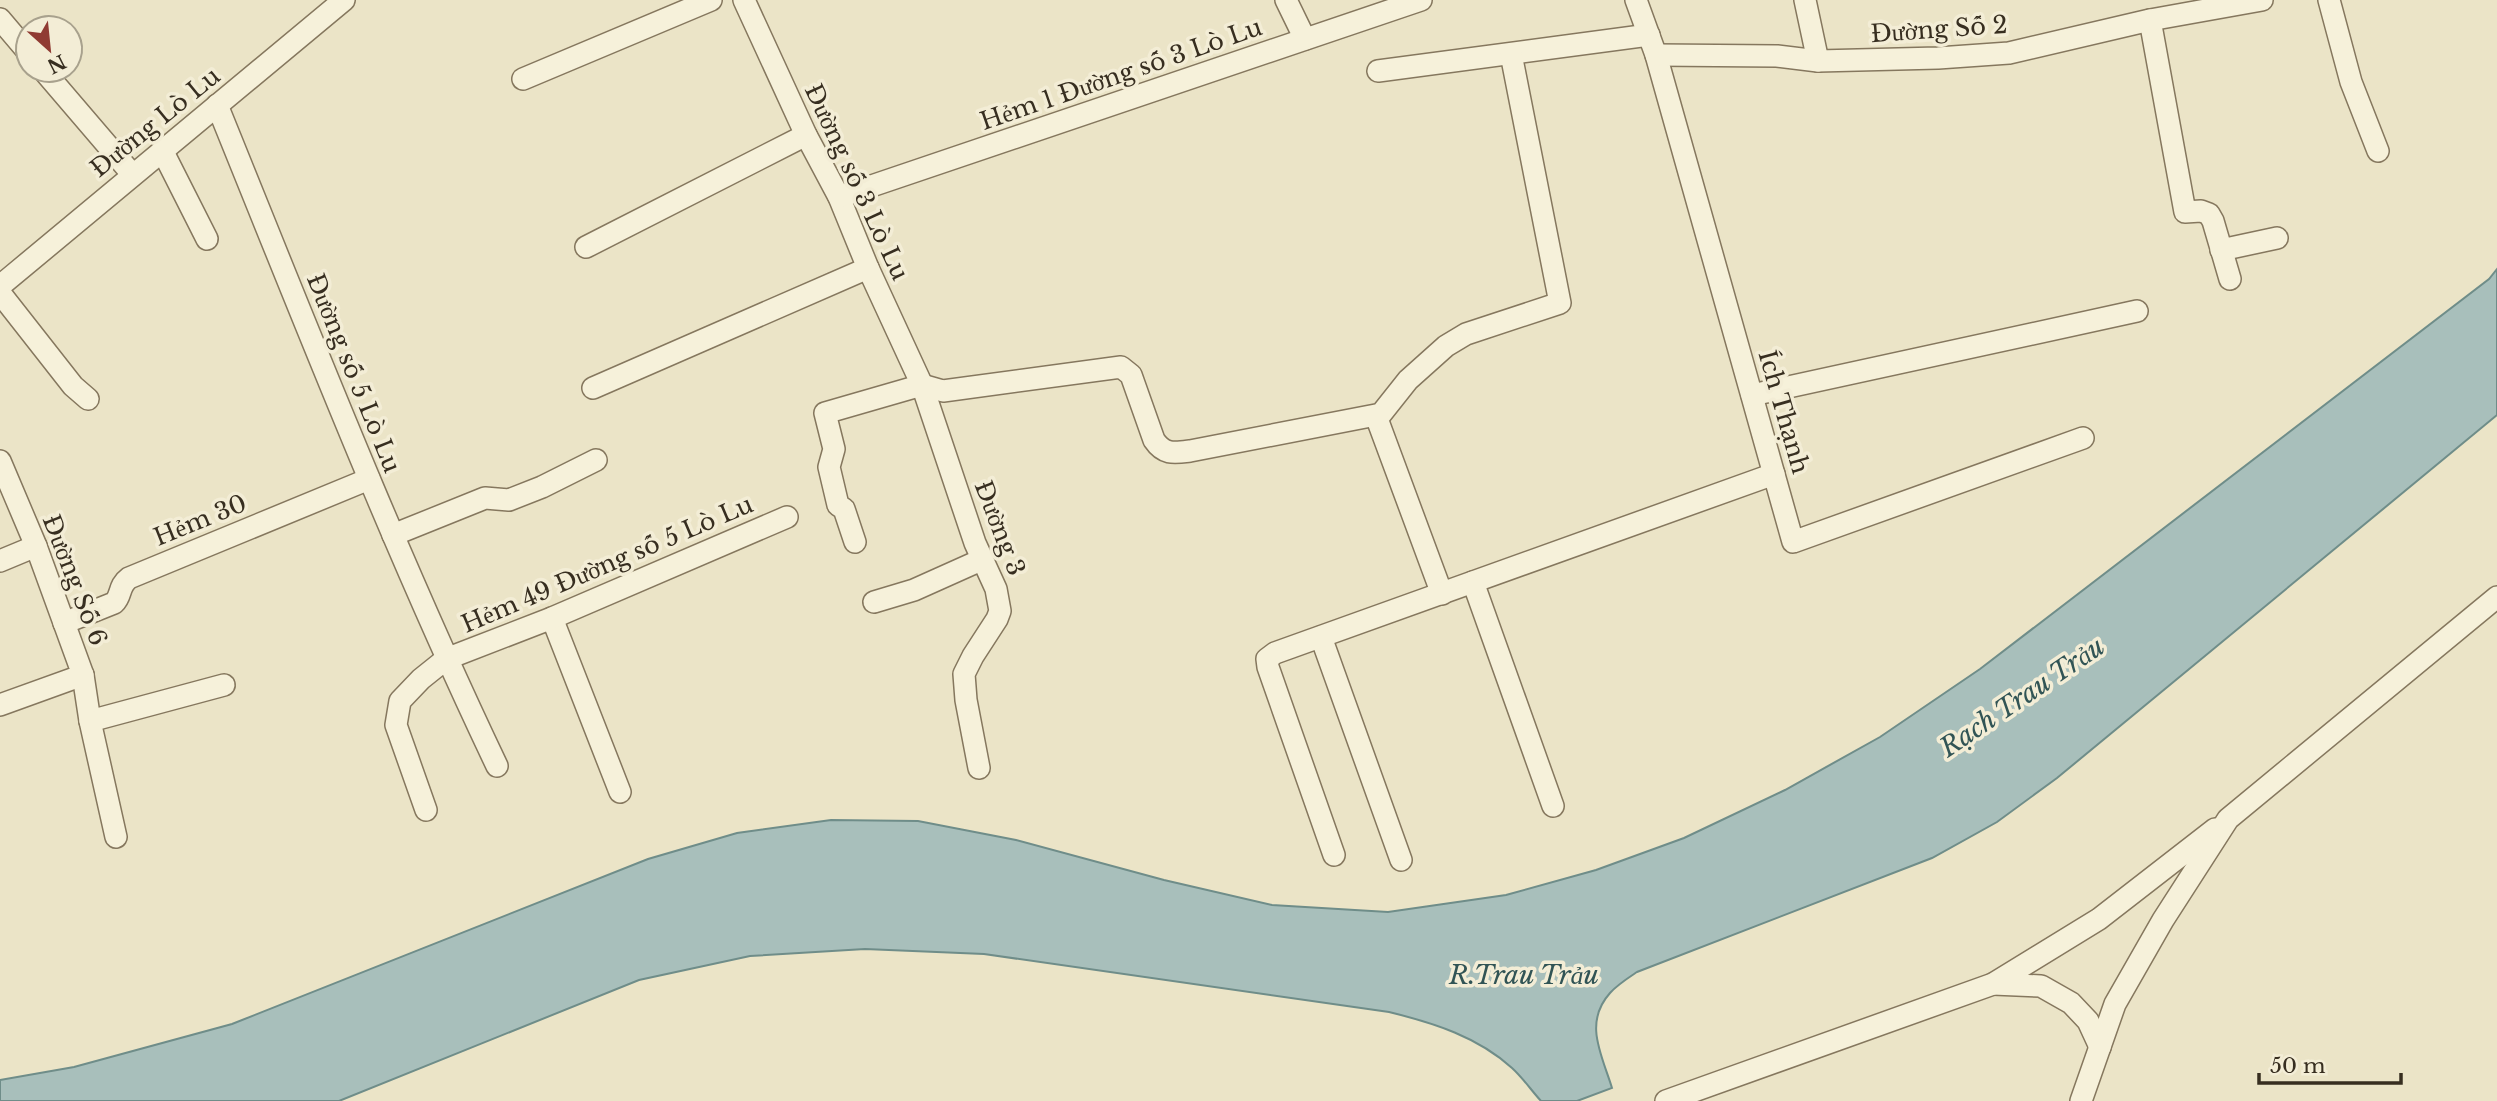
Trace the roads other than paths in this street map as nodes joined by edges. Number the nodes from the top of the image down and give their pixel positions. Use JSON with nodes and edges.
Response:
{"nodes":[{"id":1,"x":344,"y":0,"type":"edge"},
{"id":2,"x":710,"y":0,"type":"edge"},
{"id":3,"x":744,"y":0,"type":"edge"},
{"id":4,"x":1286,"y":0,"type":"edge"},
{"id":5,"x":1421,"y":0,"type":"edge"},
{"id":6,"x":1636,"y":0,"type":"edge"},
{"id":7,"x":1805,"y":0,"type":"edge"},
{"id":8,"x":2262,"y":0,"type":"edge"},
{"id":9,"x":2329,"y":0,"type":"edge"},
{"id":10,"x":0,"y":19,"type":"edge"},
{"id":11,"x":2150,"y":20,"type":"junction"},
{"id":12,"x":14,"y":36,"type":"edge"},
{"id":13,"x":1305,"y":39,"type":"junction"},
{"id":14,"x":1653,"y":45,"type":"junction"},
{"id":15,"x":1511,"y":54,"type":"junction"},
{"id":16,"x":1818,"y":61,"type":"junction"},
{"id":17,"x":1378,"y":71,"type":"dead end"},
{"id":18,"x":523,"y":79,"type":"dead end"},
{"id":19,"x":55,"y":84,"type":"edge"},
{"id":20,"x":217,"y":105,"type":"junction"},
{"id":21,"x":806,"y":135,"type":"junction"},
{"id":22,"x":162,"y":150,"type":"junction"},
{"id":23,"x":2378,"y":151,"type":"dead end"},
{"id":24,"x":132,"y":174,"type":"junction"},
{"id":25,"x":839,"y":197,"type":"junction"},
{"id":26,"x":2277,"y":238,"type":"dead end"},
{"id":27,"x":207,"y":239,"type":"dead end"},
{"id":28,"x":586,"y":247,"type":"dead end"},
{"id":29,"x":2221,"y":250,"type":"junction"},
{"id":30,"x":868,"y":268,"type":"junction"},
{"id":31,"x":2230,"y":279,"type":"dead end"},
{"id":32,"x":0,"y":286,"type":"edge"},
{"id":33,"x":0,"y":293,"type":"edge"},
{"id":34,"x":2137,"y":310,"type":"dead end"},
{"id":35,"x":922,"y":385,"type":"junction"},
{"id":36,"x":593,"y":388,"type":"dead end"},
{"id":37,"x":1752,"y":395,"type":"junction"},
{"id":38,"x":88,"y":399,"type":"dead end"},
{"id":39,"x":1376,"y":416,"type":"junction"},
{"id":40,"x":2083,"y":438,"type":"dead end"},
{"id":41,"x":596,"y":460,"type":"dead end"},
{"id":42,"x":0,"y":461,"type":"edge"},
{"id":43,"x":1774,"y":474,"type":"junction"},
{"id":44,"x":369,"y":479,"type":"junction"},
{"id":45,"x":787,"y":517,"type":"dead end"},
{"id":46,"x":393,"y":535,"type":"junction"},
{"id":47,"x":855,"y":542,"type":"dead end"},
{"id":48,"x":36,"y":546,"type":"junction"},
{"id":49,"x":981,"y":560,"type":"junction"},
{"id":50,"x":0,"y":561,"type":"edge"},
{"id":51,"x":1473,"y":582,"type":"junction"},
{"id":52,"x":1442,"y":594,"type":"junction"},
{"id":53,"x":2497,"y":597,"type":"edge"},
{"id":54,"x":874,"y":602,"type":"dead end"},
{"id":55,"x":552,"y":618,"type":"junction"},
{"id":56,"x":64,"y":624,"type":"junction"},
{"id":57,"x":1321,"y":637,"type":"junction"},
{"id":58,"x":446,"y":659,"type":"junction"},
{"id":59,"x":83,"y":675,"type":"junction"},
{"id":60,"x":224,"y":685,"type":"dead end"},
{"id":61,"x":0,"y":705,"type":"edge"},
{"id":62,"x":90,"y":721,"type":"junction"},
{"id":63,"x":497,"y":766,"type":"dead end"},
{"id":64,"x":979,"y":768,"type":"dead end"},
{"id":65,"x":620,"y":792,"type":"dead end"},
{"id":66,"x":1553,"y":806,"type":"dead end"},
{"id":67,"x":426,"y":810,"type":"dead end"},
{"id":68,"x":2228,"y":819,"type":"junction"},
{"id":69,"x":116,"y":837,"type":"dead end"},
{"id":70,"x":1334,"y":855,"type":"dead end"},
{"id":71,"x":1401,"y":860,"type":"dead end"},
{"id":72,"x":1993,"y":984,"type":"junction"},
{"id":73,"x":2100,"y":1047,"type":"junction"},
{"id":74,"x":1666,"y":1101,"type":"edge"},
{"id":75,"x":2081,"y":1101,"type":"edge"}],
"edges":[{"from":1,"to":20,"type":"street","name":"Đường Lò Lu"},
{"from":2,"to":18,"type":"street"},
{"from":3,"to":21,"type":"street","name":"Đường số 3 Lò Lu"},
{"from":4,"to":13,"type":"street"},
{"from":5,"to":13,"type":"street","name":"Hẻm 1 Đường số 3 Lò Lu"},
{"from":6,"to":14,"type":"street","name":"Ích Thạnh"},
{"from":7,"to":16,"type":"street"},
{"from":8,"to":11,"type":"street","name":"Đường Số 2"},
{"from":9,"to":23,"type":"street"},
{"from":10,"to":12,"type":"street"},
{"from":11,"to":16,"type":"street","name":"Đường Số 2"},
{"from":11,"to":29,"type":"street"},
{"from":13,"to":25,"type":"street","name":"Hẻm 1 Đường số 3 Lò Lu"},
{"from":14,"to":15,"type":"street","name":"Đường Số 2"},
{"from":14,"to":16,"type":"street","name":"Đường Số 2"},
{"from":14,"to":37,"type":"street","name":"Ích Thạnh"},
{"from":15,"to":17,"type":"street","name":"Đường Số 2"},
{"from":15,"to":39,"type":"street"},
{"from":19,"to":24,"type":"street"},
{"from":20,"to":22,"type":"street","name":"Đường Lò Lu"},
{"from":20,"to":44,"type":"street","name":"Đường số 5 Lò Lu"},
{"from":21,"to":25,"type":"street","name":"Đường số 3 Lò Lu"},
{"from":21,"to":28,"type":"street"},
{"from":22,"to":24,"type":"street","name":"Đường Lò Lu"},
{"from":22,"to":27,"type":"street"},
{"from":24,"to":32,"type":"street","name":"Đường Lò Lu"},
{"from":25,"to":30,"type":"street","name":"Đường số 3 Lò Lu"},
{"from":26,"to":29,"type":"street"},
{"from":29,"to":31,"type":"street"},
{"from":30,"to":35,"type":"street","name":"Đường số 3 Lò Lu"},
{"from":30,"to":36,"type":"street"},
{"from":33,"to":38,"type":"street"},
{"from":34,"to":37,"type":"street"},
{"from":35,"to":39,"type":"street"},
{"from":35,"to":47,"type":"street"},
{"from":35,"to":49,"type":"street","name":"Đường 3"},
{"from":37,"to":43,"type":"street","name":"Ích Thạnh"},
{"from":39,"to":52,"type":"street"},
{"from":40,"to":43,"type":"street","name":"Ích Thạnh"},
{"from":41,"to":46,"type":"street"},
{"from":42,"to":48,"type":"street","name":"Đường Số 6"},
{"from":43,"to":51,"type":"street"},
{"from":44,"to":46,"type":"street","name":"Đường số 5 Lò Lu"},
{"from":44,"to":56,"type":"street","name":"Hẻm 30"},
{"from":45,"to":55,"type":"street","name":"Hẻm 49 Đường số 5 Lò Lu"},
{"from":46,"to":58,"type":"street","name":"Đường số 5 Lò Lu"},
{"from":48,"to":50,"type":"street"},
{"from":48,"to":56,"type":"street","name":"Đường Số 6"},
{"from":49,"to":54,"type":"street"},
{"from":49,"to":64,"type":"street","name":"Đường 3"},
{"from":51,"to":52,"type":"street"},
{"from":51,"to":66,"type":"street"},
{"from":52,"to":57,"type":"street"},
{"from":53,"to":68,"type":"street"},
{"from":55,"to":58,"type":"street","name":"Hẻm 49 Đường số 5 Lò Lu"},
{"from":55,"to":65,"type":"street"},
{"from":56,"to":59,"type":"street","name":"Đường Số 6"},
{"from":57,"to":70,"type":"street"},
{"from":57,"to":71,"type":"street"},
{"from":58,"to":63,"type":"street","name":"Đường số 5 Lò Lu"},
{"from":58,"to":67,"type":"street","name":"Hẻm 49 Đường số 5 Lò Lu"},
{"from":59,"to":61,"type":"street","name":"Đường Số 6"},
{"from":59,"to":62,"type":"street"},
{"from":60,"to":62,"type":"street"},
{"from":62,"to":69,"type":"street"},
{"from":68,"to":72,"type":"street"},
{"from":68,"to":73,"type":"street"},
{"from":72,"to":73,"type":"street"},
{"from":72,"to":74,"type":"street"},
{"from":73,"to":75,"type":"street"}]}
